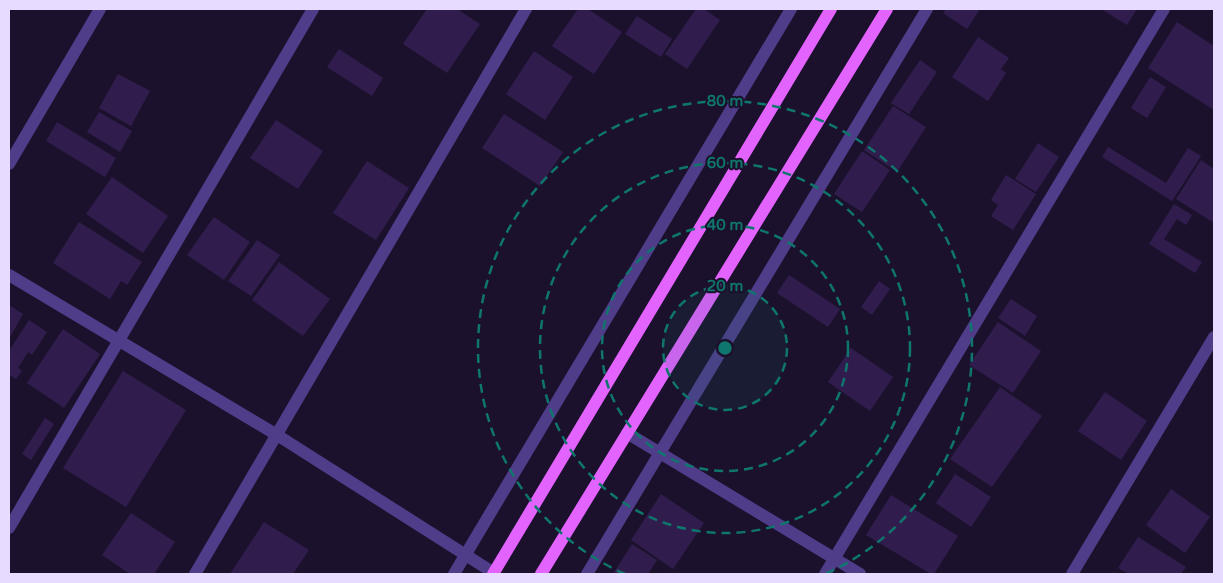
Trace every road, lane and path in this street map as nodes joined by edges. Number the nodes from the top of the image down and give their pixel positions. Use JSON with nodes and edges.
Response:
{"nodes":[{"id":1,"x":100,"y":9,"type":"edge"},
{"id":2,"x":312,"y":9,"type":"edge"},
{"id":3,"x":526,"y":9,"type":"edge"},
{"id":4,"x":791,"y":9,"type":"edge"},
{"id":5,"x":831,"y":9,"type":"edge"},
{"id":6,"x":887,"y":9,"type":"edge"},
{"id":7,"x":927,"y":9,"type":"edge"},
{"id":8,"x":1164,"y":9,"type":"edge"},
{"id":9,"x":9,"y":164,"type":"edge"},
{"id":10,"x":9,"y":275,"type":"edge"},
{"id":11,"x":1214,"y":337,"type":"edge"},
{"id":12,"x":119,"y":340,"type":"junction"},
{"id":13,"x":627,"y":433,"type":"junction"},
{"id":14,"x":277,"y":435,"type":"junction"},
{"id":15,"x":660,"y":453,"type":"junction"},
{"id":16,"x":9,"y":528,"type":"edge"},
{"id":17,"x":465,"y":556,"type":"junction"},
{"id":18,"x":834,"y":559,"type":"junction"},
{"id":19,"x":195,"y":574,"type":"edge"},
{"id":20,"x":454,"y":574,"type":"edge"},
{"id":21,"x":494,"y":574,"type":"edge"},
{"id":22,"x":541,"y":574,"type":"edge"},
{"id":23,"x":587,"y":574,"type":"edge"},
{"id":24,"x":825,"y":574,"type":"edge"},
{"id":25,"x":860,"y":574,"type":"edge"},
{"id":26,"x":1072,"y":574,"type":"edge"}],
"edges":[{"from":1,"to":9,"type":"street"},
{"from":2,"to":12,"type":"street"},
{"from":3,"to":14,"type":"street"},
{"from":4,"to":17,"type":"street"},
{"from":5,"to":21,"type":"main road"},
{"from":6,"to":13,"type":"main road"},
{"from":7,"to":15,"type":"street"},
{"from":8,"to":18,"type":"street"},
{"from":10,"to":12,"type":"street"},
{"from":11,"to":26,"type":"street"},
{"from":12,"to":14,"type":"street"},
{"from":12,"to":16,"type":"street"},
{"from":13,"to":15,"type":"street"},
{"from":13,"to":22,"type":"main road"},
{"from":14,"to":17,"type":"street"},
{"from":14,"to":19,"type":"street"},
{"from":15,"to":18,"type":"street"},
{"from":15,"to":23,"type":"street"},
{"from":17,"to":20,"type":"street"},
{"from":17,"to":21,"type":"street"},
{"from":18,"to":24,"type":"street"},
{"from":18,"to":25,"type":"street"}]}
